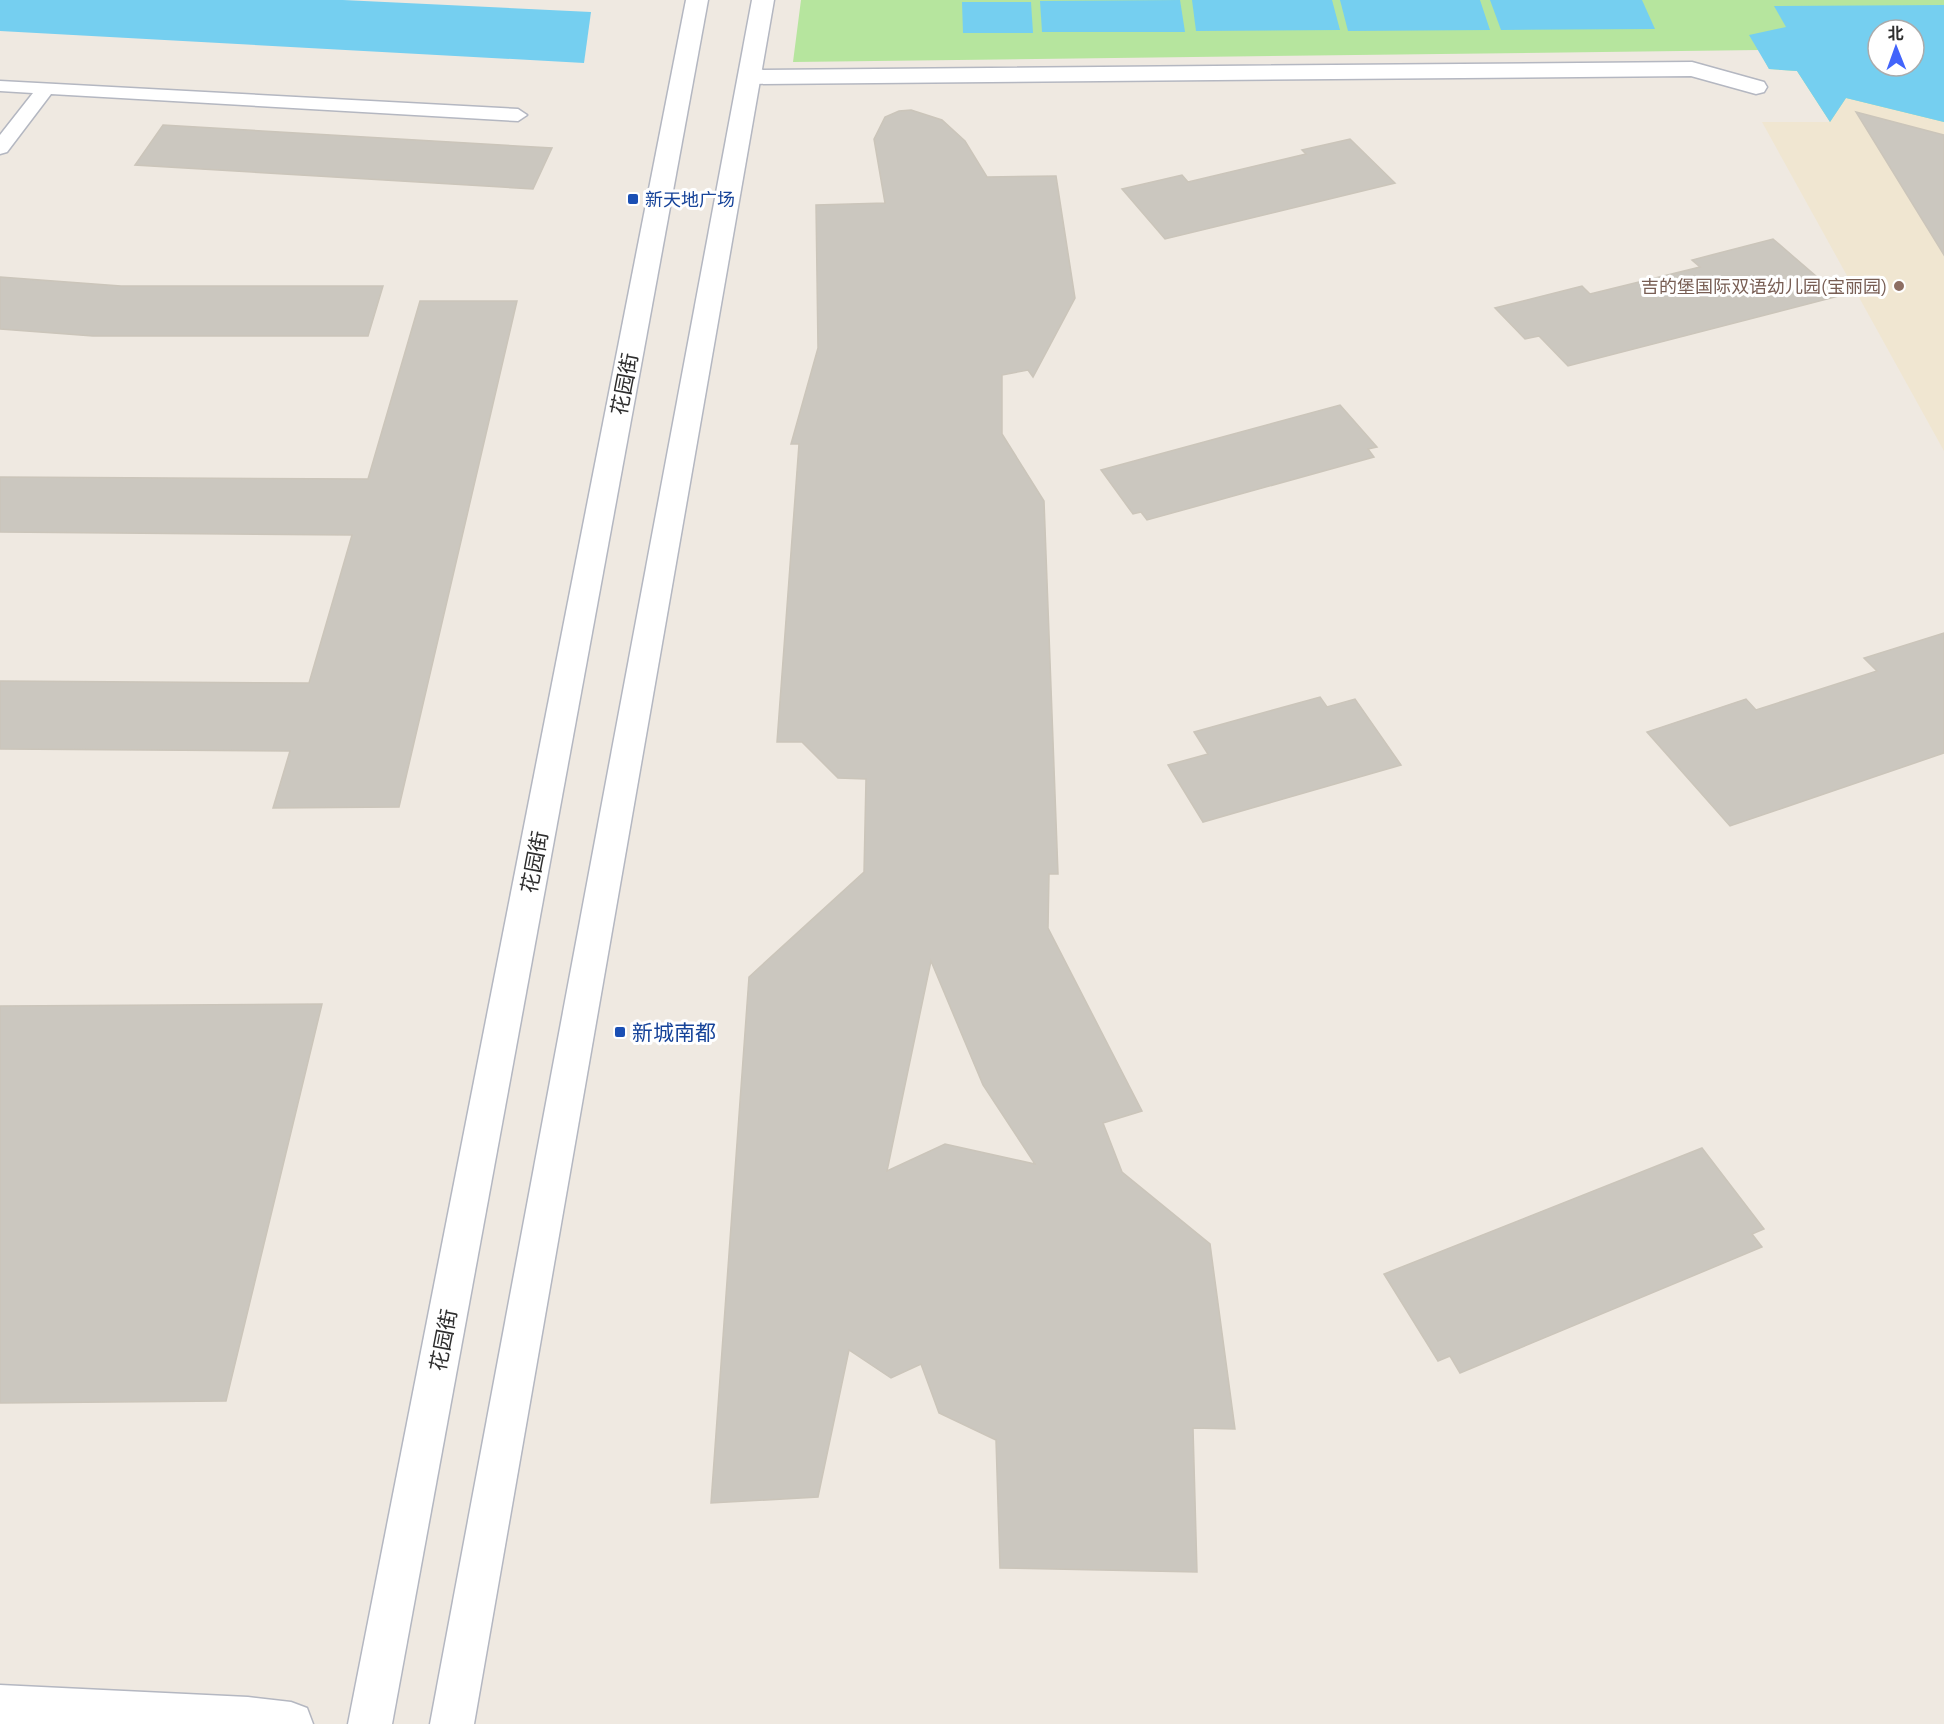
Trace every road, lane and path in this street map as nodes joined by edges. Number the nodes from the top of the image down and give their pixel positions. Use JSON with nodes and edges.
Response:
{"nodes":[{"id":1,"x":697,"y":0,"type":"edge"},
{"id":2,"x":763,"y":0,"type":"edge"},
{"id":3,"x":749,"y":77,"type":"junction"},
{"id":4,"x":0,"y":86,"type":"edge"},
{"id":5,"x":1756,"y":87,"type":"dead end"},
{"id":6,"x":46,"y":89,"type":"junction"},
{"id":7,"x":518,"y":115,"type":"dead end"},
{"id":8,"x":0,"y":148,"type":"edge"},
{"id":9,"x":0,"y":1707,"type":"edge"},
{"id":10,"x":291,"y":1724,"type":"edge"},
{"id":11,"x":370,"y":1724,"type":"edge"},
{"id":12,"x":452,"y":1724,"type":"edge"}],
"edges":[{"from":1,"to":11,"type":"main road","name":"花园街"},
{"from":2,"to":3,"type":"main road"},
{"from":3,"to":5,"type":"main road"},
{"from":3,"to":12,"type":"main road"},
{"from":4,"to":6,"type":"lane"},
{"from":6,"to":7,"type":"lane"},
{"from":6,"to":8,"type":"lane"},
{"from":9,"to":10,"type":"main road"}]}
